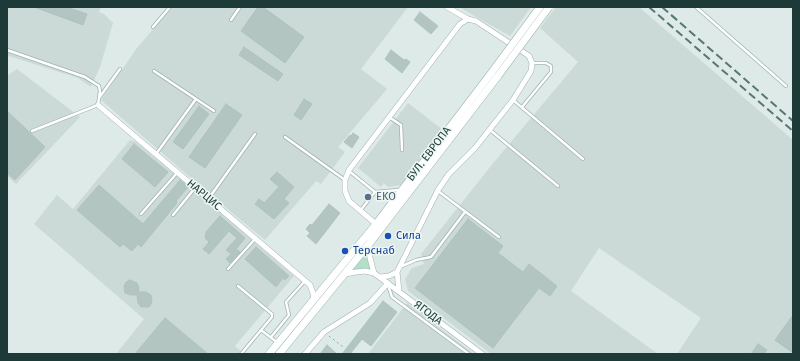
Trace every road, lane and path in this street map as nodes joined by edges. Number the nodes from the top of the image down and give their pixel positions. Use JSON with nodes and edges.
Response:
{"nodes":[{"id":1,"x":170,"y":7,"type":"edge"},
{"id":2,"x":240,"y":7,"type":"edge"},
{"id":3,"x":447,"y":7,"type":"edge"},
{"id":4,"x":540,"y":7,"type":"edge"},
{"id":5,"x":549,"y":7,"type":"edge"},
{"id":6,"x":696,"y":7,"type":"edge"},
{"id":7,"x":468,"y":19,"type":"junction"},
{"id":8,"x":231,"y":20,"type":"dead end"},
{"id":9,"x":153,"y":26,"type":"dead end"},
{"id":10,"x":7,"y":50,"type":"edge"},
{"id":11,"x":532,"y":63,"type":"junction"},
{"id":12,"x":120,"y":69,"type":"dead end"},
{"id":13,"x":154,"y":71,"type":"dead end"},
{"id":14,"x":495,"y":74,"type":"junction"},
{"id":15,"x":786,"y":86,"type":"dead end"},
{"id":16,"x":99,"y":99,"type":"junction"},
{"id":17,"x":196,"y":99,"type":"junction"},
{"id":18,"x":513,"y":100,"type":"junction"},
{"id":19,"x":98,"y":105,"type":"junction"},
{"id":20,"x":522,"y":107,"type":"junction"},
{"id":21,"x":214,"y":111,"type":"dead end"},
{"id":22,"x":389,"y":117,"type":"junction"},
{"id":23,"x":490,"y":129,"type":"junction"},
{"id":24,"x":32,"y":131,"type":"dead end"},
{"id":25,"x":256,"y":134,"type":"dead end"},
{"id":26,"x":285,"y":137,"type":"dead end"},
{"id":27,"x":402,"y":150,"type":"dead end"},
{"id":28,"x":156,"y":154,"type":"junction"},
{"id":29,"x":583,"y":159,"type":"dead end"},
{"id":30,"x":349,"y":170,"type":"junction"},
{"id":31,"x":177,"y":172,"type":"junction"},
{"id":32,"x":345,"y":180,"type":"junction"},
{"id":33,"x":558,"y":186,"type":"dead end"},
{"id":34,"x":195,"y":187,"type":"junction"},
{"id":35,"x":402,"y":190,"type":"junction"},
{"id":36,"x":438,"y":190,"type":"junction"},
{"id":37,"x":375,"y":192,"type":"junction"},
{"id":38,"x":208,"y":199,"type":"junction"},
{"id":39,"x":360,"y":211,"type":"junction"},
{"id":40,"x":465,"y":212,"type":"junction"},
{"id":41,"x":141,"y":214,"type":"dead end"},
{"id":42,"x":173,"y":215,"type":"dead end"},
{"id":43,"x":376,"y":224,"type":"junction"},
{"id":44,"x":498,"y":237,"type":"dead end"},
{"id":45,"x":256,"y":239,"type":"junction"},
{"id":46,"x":369,"y":244,"type":"junction"},
{"id":47,"x":400,"y":267,"type":"junction"},
{"id":48,"x":228,"y":269,"type":"dead end"},
{"id":49,"x":398,"y":272,"type":"junction"},
{"id":50,"x":374,"y":273,"type":"junction"},
{"id":51,"x":345,"y":274,"type":"junction"},
{"id":52,"x":380,"y":277,"type":"junction"},
{"id":53,"x":305,"y":281,"type":"junction"},
{"id":54,"x":388,"y":283,"type":"junction"},
{"id":55,"x":238,"y":286,"type":"dead end"},
{"id":56,"x":310,"y":286,"type":"junction"},
{"id":57,"x":324,"y":286,"type":"junction"},
{"id":58,"x":399,"y":291,"type":"junction"},
{"id":59,"x":314,"y":299,"type":"junction"},
{"id":60,"x":261,"y":330,"type":"junction"},
{"id":61,"x":324,"y":332,"type":"junction"},
{"id":62,"x":271,"y":337,"type":"junction"},
{"id":63,"x":278,"y":343,"type":"junction"},
{"id":64,"x":343,"y":347,"type":"dead end"},
{"id":65,"x":241,"y":354,"type":"edge"},
{"id":66,"x":269,"y":354,"type":"edge"},
{"id":67,"x":279,"y":354,"type":"edge"},
{"id":68,"x":305,"y":354,"type":"edge"},
{"id":69,"x":469,"y":354,"type":"edge"},
{"id":70,"x":482,"y":354,"type":"edge"}],
"edges":[{"from":1,"to":9,"type":"lane"},
{"from":2,"to":8,"type":"lane"},
{"from":3,"to":7,"type":"street"},
{"from":4,"to":14,"type":"main road","name":"БУЛ. ЕВРОПА","bridge":true},
{"from":5,"to":14,"type":"main road","name":"БУЛ. ЕВРОПА","bridge":true},
{"from":6,"to":15,"type":"lane"},
{"from":7,"to":11,"type":"street"},
{"from":7,"to":22,"type":"street"},
{"from":10,"to":16,"type":"lane"},
{"from":11,"to":18,"type":"street"},
{"from":11,"to":20,"type":"lane"},
{"from":12,"to":16,"type":"lane"},
{"from":13,"to":17,"type":"lane"},
{"from":14,"to":35,"type":"main road","name":"БУЛ. ЕВРОПА"},
{"from":14,"to":46,"type":"main road","name":"БУЛ. ЕВРОПА"},
{"from":16,"to":19,"type":"lane"},
{"from":17,"to":21,"type":"lane"},
{"from":17,"to":28,"type":"lane"},
{"from":18,"to":20,"type":"lane"},
{"from":18,"to":23,"type":"street"},
{"from":19,"to":24,"type":"lane"},
{"from":19,"to":28,"type":"street","name":"НАРЦИС"},
{"from":20,"to":29,"type":"lane"},
{"from":22,"to":27,"type":"lane"},
{"from":22,"to":30,"type":"street"},
{"from":23,"to":33,"type":"lane"},
{"from":23,"to":36,"type":"street"},
{"from":25,"to":38,"type":"lane"},
{"from":26,"to":32,"type":"lane"},
{"from":28,"to":31,"type":"street","name":"НАРЦИС"},
{"from":30,"to":32,"type":"street"},
{"from":30,"to":37,"type":"lane"},
{"from":31,"to":34,"type":"street","name":"НАРЦИС"},
{"from":31,"to":41,"type":"lane"},
{"from":32,"to":39,"type":"street"},
{"from":34,"to":38,"type":"street","name":"НАРЦИС"},
{"from":34,"to":42,"type":"lane"},
{"from":35,"to":37,"type":"lane"},
{"from":35,"to":43,"type":"main road","name":"БУЛ. ЕВРОПА"},
{"from":36,"to":40,"type":"lane"},
{"from":36,"to":47,"type":"street"},
{"from":37,"to":39,"type":"lane"},
{"from":38,"to":45,"type":"street","name":"НАРЦИС"},
{"from":39,"to":43,"type":"street"},
{"from":40,"to":44,"type":"lane"},
{"from":40,"to":47,"type":"lane"},
{"from":43,"to":57,"type":"main road","name":"БУЛ. ЕВРОПА"},
{"from":45,"to":48,"type":"lane"},
{"from":45,"to":53,"type":"street","name":"НАРЦИС"},
{"from":46,"to":50,"type":"street"},
{"from":46,"to":51,"type":"main road","name":"БУЛ. ЕВРОПА"},
{"from":47,"to":49,"type":"street"},
{"from":49,"to":52,"type":"street"},
{"from":49,"to":58,"type":"street"},
{"from":50,"to":51,"type":"street"},
{"from":50,"to":52,"type":"street","name":"ЯГОДА"},
{"from":51,"to":67,"type":"main road","name":"БУЛ. ЕВРОПА"},
{"from":52,"to":54,"type":"street","name":"ЯГОДА"},
{"from":53,"to":56,"type":"street","name":"НАРЦИС"},
{"from":53,"to":62,"type":"lane"},
{"from":54,"to":58,"type":"street","name":"ЯГОДА"},
{"from":54,"to":61,"type":"street"},
{"from":54,"to":69,"type":"lane"},
{"from":55,"to":60,"type":"lane"},
{"from":56,"to":57,"type":"street"},
{"from":56,"to":59,"type":"street"},
{"from":57,"to":59,"type":"main road","name":"БУЛ. ЕВРОПА"},
{"from":58,"to":70,"type":"street","name":"ЯГОДА"},
{"from":59,"to":63,"type":"main road","name":"БУЛ. ЕВРОПА"},
{"from":60,"to":62,"type":"lane"},
{"from":60,"to":65,"type":"lane"},
{"from":61,"to":64,"type":"path"},
{"from":61,"to":68,"type":"street"},
{"from":62,"to":63,"type":"lane"},
{"from":63,"to":66,"type":"main road","name":"БУЛ. ЕВРОПА"}]}
